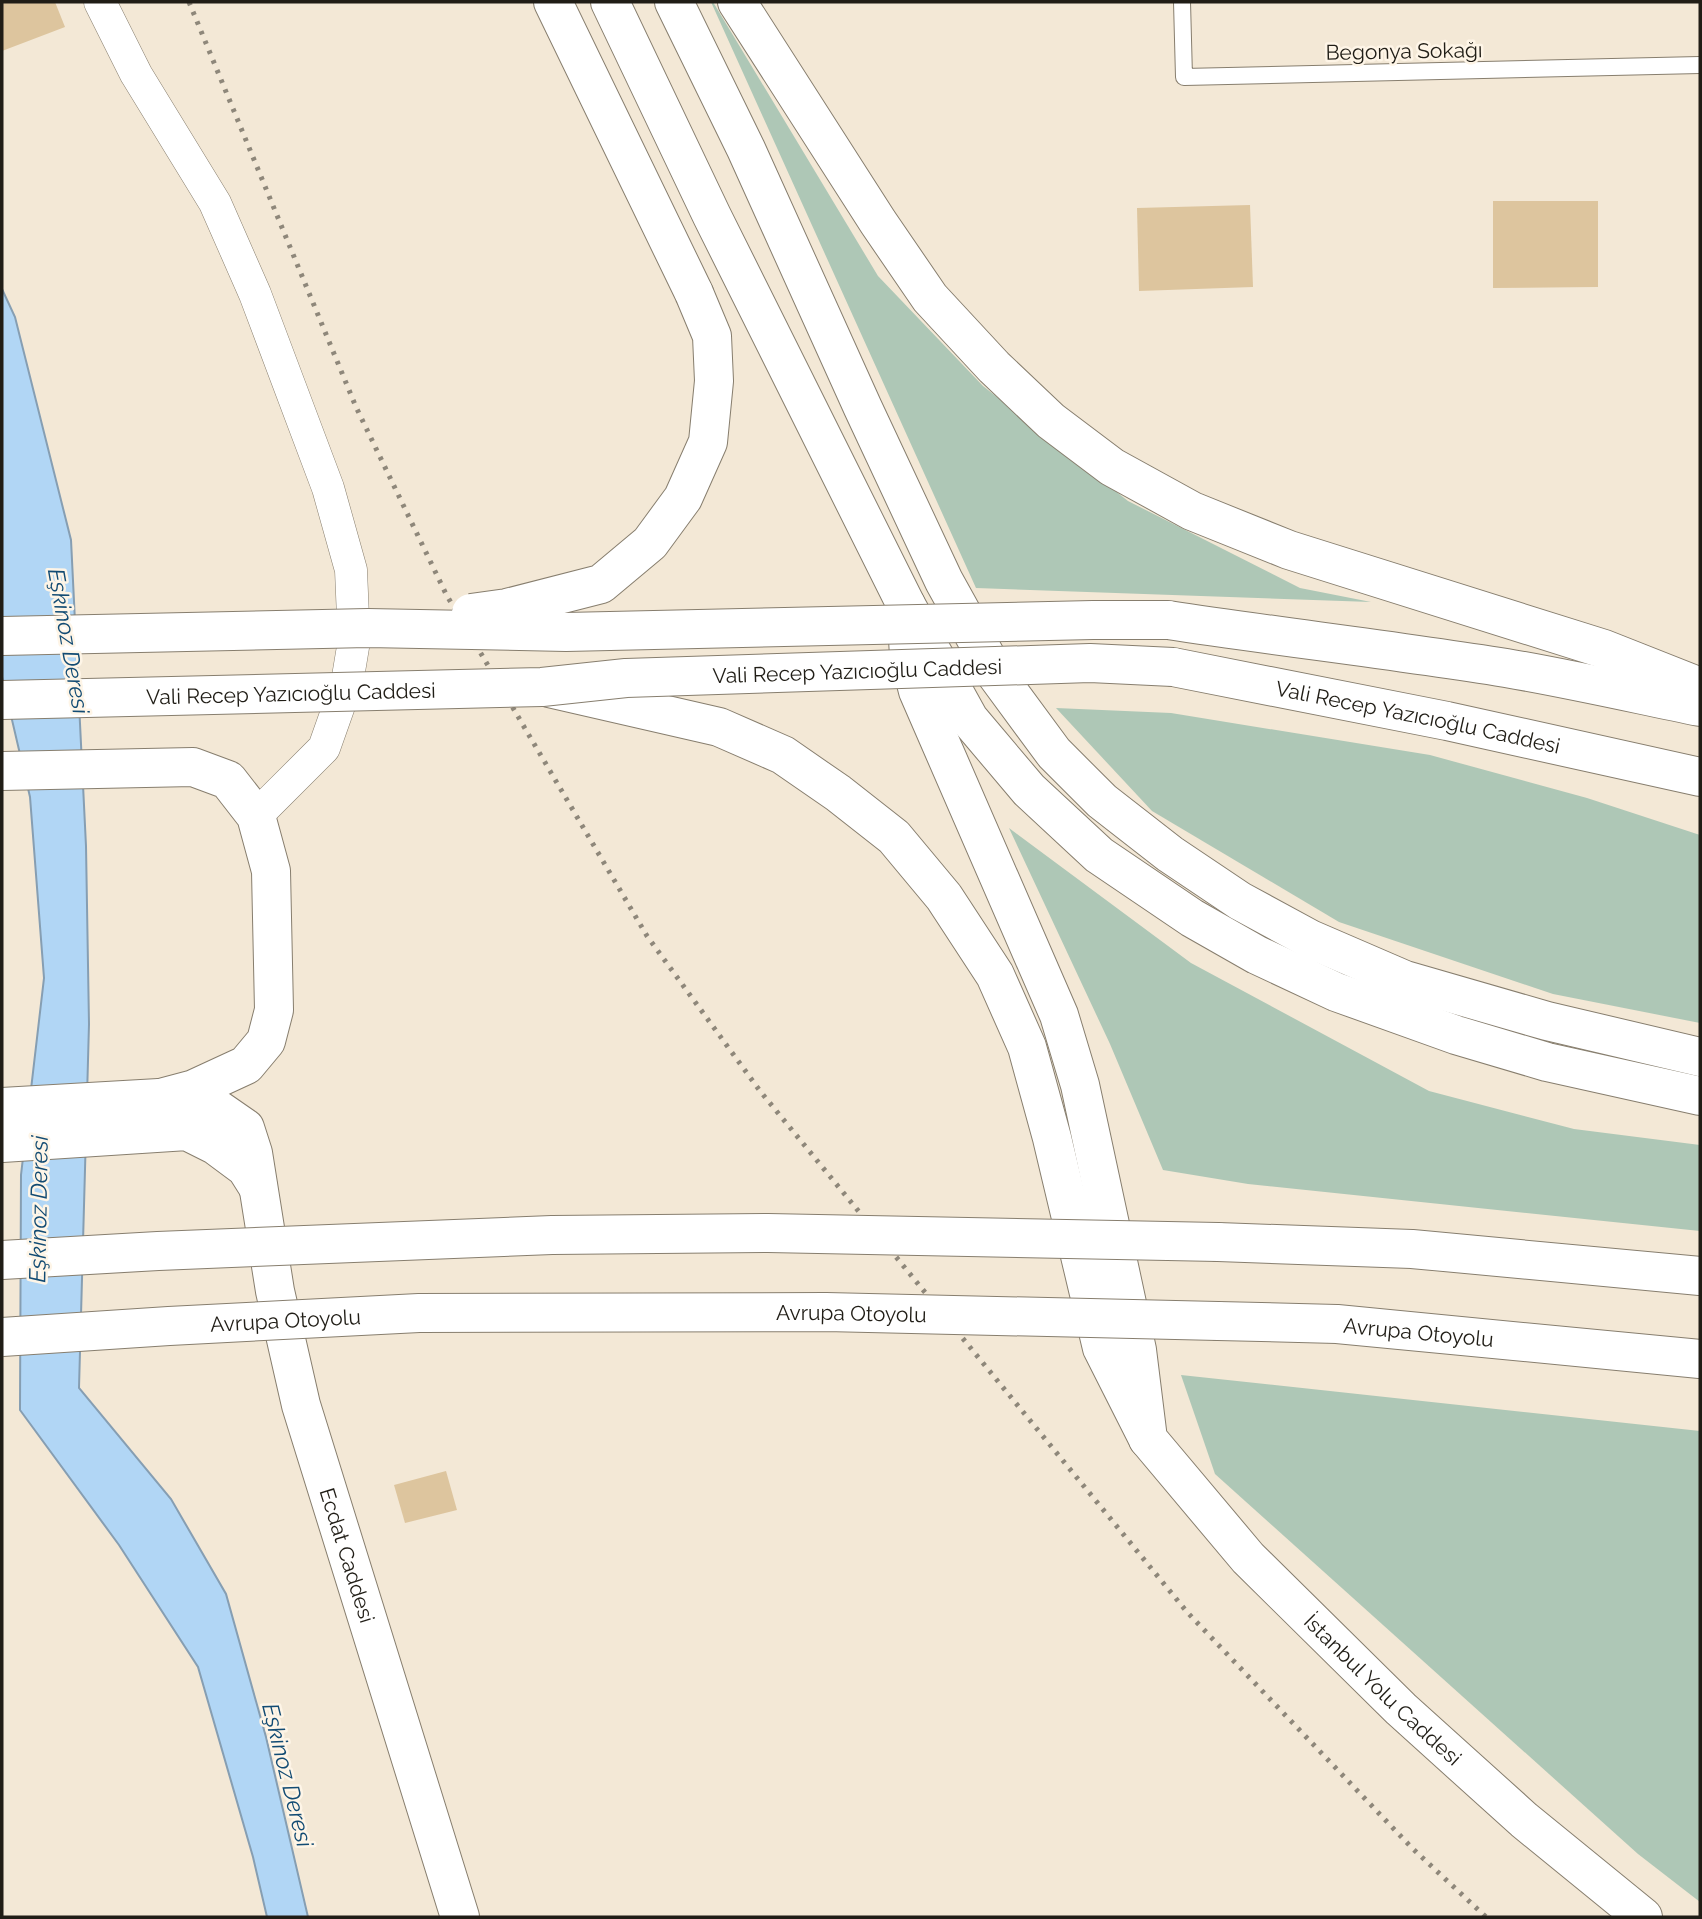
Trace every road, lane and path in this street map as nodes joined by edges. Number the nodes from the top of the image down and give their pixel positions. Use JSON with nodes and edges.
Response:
{"nodes":[{"id":1,"x":100,"y":2,"type":"edge"},
{"id":2,"x":553,"y":2,"type":"edge"},
{"id":3,"x":610,"y":2,"type":"edge"},
{"id":4,"x":674,"y":2,"type":"edge"},
{"id":5,"x":737,"y":2,"type":"edge"},
{"id":6,"x":1182,"y":2,"type":"edge"},
{"id":7,"x":1700,"y":65,"type":"edge"},
{"id":8,"x":906,"y":605,"type":"junction"},
{"id":9,"x":368,"y":628,"type":"junction"},
{"id":10,"x":2,"y":636,"type":"edge"},
{"id":11,"x":542,"y":687,"type":"junction"},
{"id":12,"x":1700,"y":687,"type":"edge"},
{"id":13,"x":2,"y":700,"type":"edge"},
{"id":14,"x":1700,"y":707,"type":"edge"},
{"id":15,"x":2,"y":771,"type":"edge"},
{"id":16,"x":1700,"y":777,"type":"edge"},
{"id":17,"x":256,"y":816,"type":"junction"},
{"id":18,"x":1700,"y":1057,"type":"edge"},
{"id":19,"x":1700,"y":1096,"type":"edge"},
{"id":20,"x":2,"y":1107,"type":"edge"},
{"id":21,"x":137,"y":1111,"type":"junction"},
{"id":22,"x":2,"y":1143,"type":"edge"},
{"id":23,"x":2,"y":1260,"type":"edge"},
{"id":24,"x":1700,"y":1276,"type":"edge"},
{"id":25,"x":2,"y":1337,"type":"edge"},
{"id":26,"x":1700,"y":1359,"type":"edge"},
{"id":27,"x":1148,"y":1438,"type":"junction"},
{"id":28,"x":460,"y":1917,"type":"edge"},
{"id":29,"x":1643,"y":1917,"type":"edge"}],
"edges":[{"from":1,"to":17,"type":"street"},
{"from":2,"to":9,"type":"main road","bridge":true},
{"from":3,"to":8,"type":"main road"},
{"from":4,"to":18,"type":"main road"},
{"from":5,"to":12,"type":"main road"},
{"from":6,"to":7,"type":"lane","name":"Begonya Sokağı"},
{"from":8,"to":19,"type":"main road"},
{"from":8,"to":27,"type":"main road"},
{"from":9,"to":10,"type":"main road","bridge":true},
{"from":9,"to":14,"type":"main road","bridge":true},
{"from":11,"to":13,"type":"main road","name":"Vali Recep Yazıcıoğlu Caddesi","bridge":true},
{"from":11,"to":16,"type":"main road","name":"Vali Recep Yazıcıoğlu Caddesi","bridge":true},
{"from":11,"to":27,"type":"main road","name":"İstanbul Yolu Caddesi"},
{"from":15,"to":17,"type":"main road"},
{"from":17,"to":21,"type":"main road"},
{"from":20,"to":21,"type":"main road","name":"Ecdat Caddesi"},
{"from":21,"to":22,"type":"main road","name":"Ecdat Caddesi"},
{"from":21,"to":28,"type":"main road","name":"Ecdat Caddesi"},
{"from":23,"to":24,"type":"main road","bridge":true},
{"from":25,"to":26,"type":"main road","name":"Avrupa Otoyolu","bridge":true},
{"from":27,"to":29,"type":"main road","name":"İstanbul Yolu Caddesi"}]}
